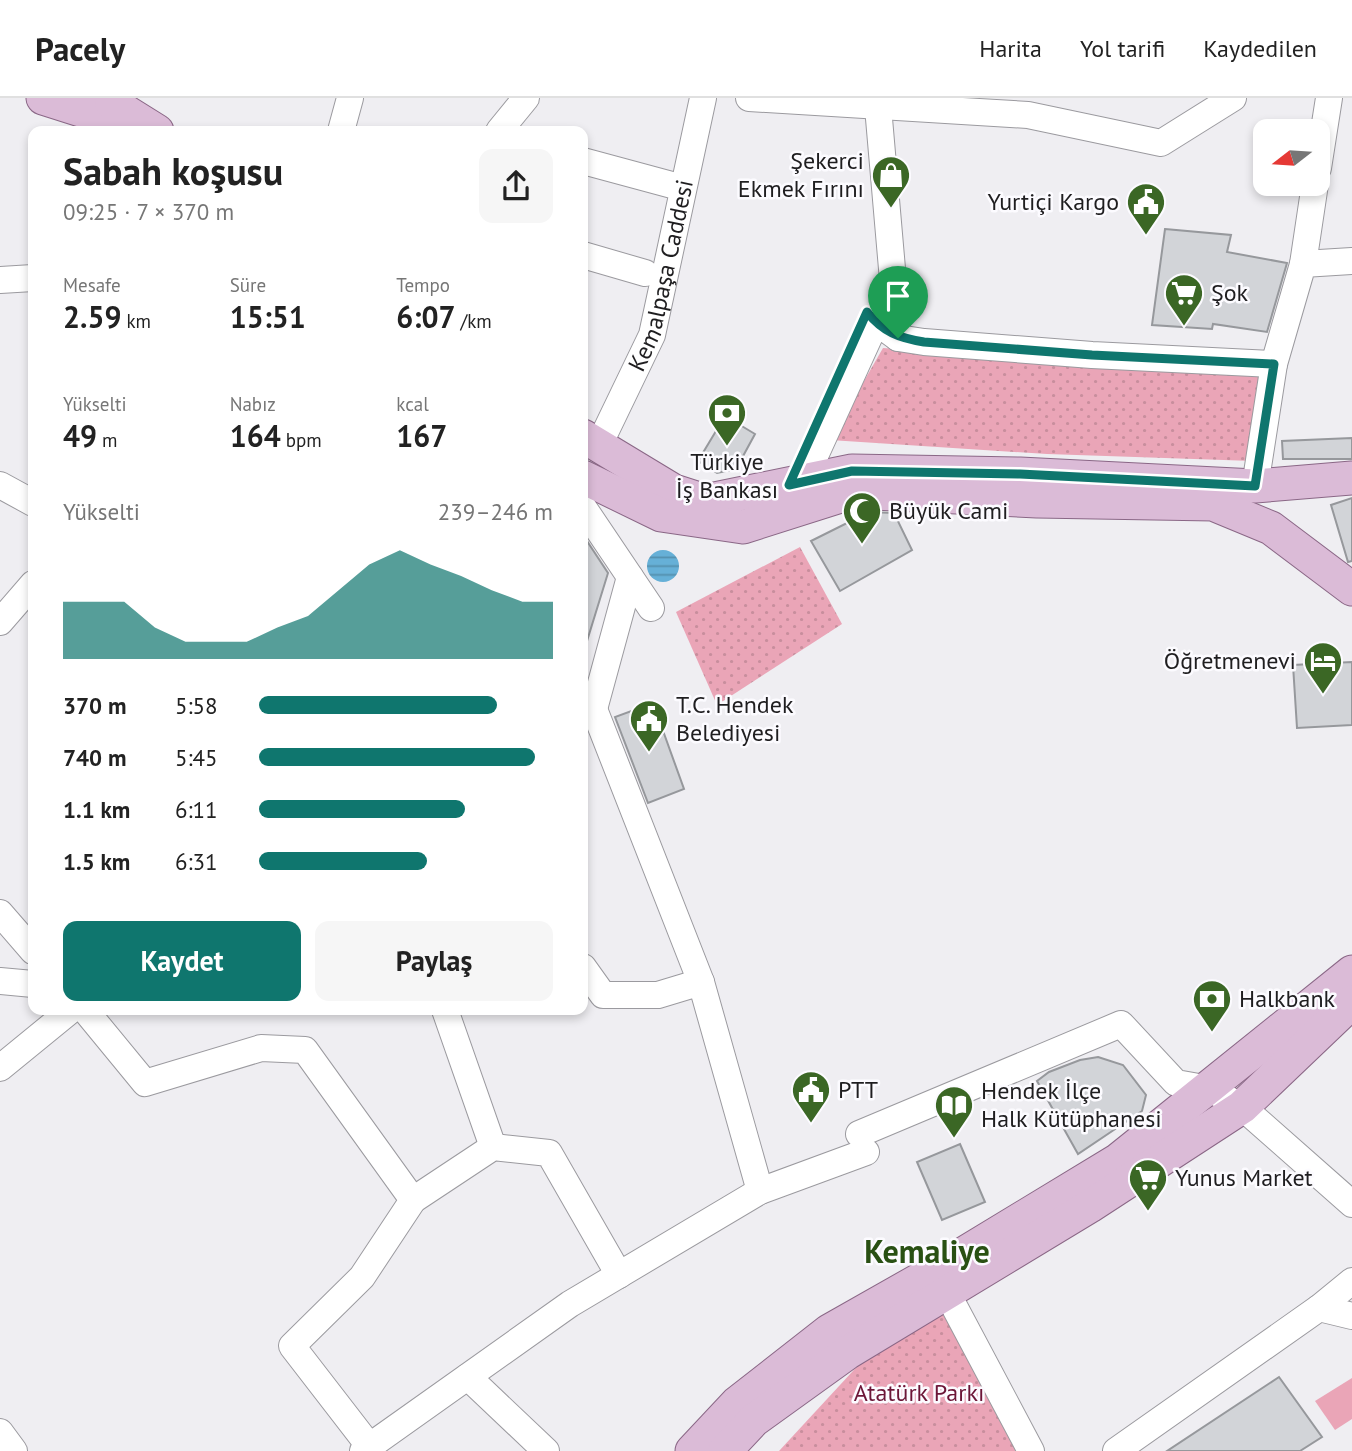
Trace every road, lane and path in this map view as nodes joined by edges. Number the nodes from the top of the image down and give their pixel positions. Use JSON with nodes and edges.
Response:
{"nodes":[{"id":1,"x":43,"y":98,"type":"edge"},
{"id":2,"x":351,"y":98,"type":"edge"},
{"id":3,"x":526,"y":98,"type":"edge"},
{"id":4,"x":703,"y":98,"type":"edge"},
{"id":5,"x":749,"y":98,"type":"edge"},
{"id":6,"x":1233,"y":98,"type":"edge"},
{"id":7,"x":1329,"y":98,"type":"edge"},
{"id":8,"x":868,"y":104,"type":"edge"},
{"id":9,"x":1047,"y":108,"type":"edge"},
{"id":10,"x":109,"y":112,"type":"edge"},
{"id":11,"x":1326,"y":119,"type":"edge"},
{"id":12,"x":144,"y":126,"type":"edge"},
{"id":13,"x":343,"y":126,"type":"edge"},
{"id":14,"x":503,"y":126,"type":"edge"},
{"id":15,"x":588,"y":162,"type":"edge"},
{"id":16,"x":683,"y":188,"type":"junction"},
{"id":17,"x":1313,"y":196,"type":"edge"},
{"id":18,"x":588,"y":256,"type":"edge"},
{"id":19,"x":1352,"y":261,"type":"edge"},
{"id":20,"x":1303,"y":264,"type":"junction"},
{"id":21,"x":645,"y":273,"type":"dead end"},
{"id":22,"x":28,"y":278,"type":"edge"},
{"id":23,"x":0,"y":280,"type":"edge"},
{"id":24,"x":898,"y":338,"type":"junction"},
{"id":25,"x":1274,"y":364,"type":"junction"},
{"id":26,"x":591,"y":441,"type":"edge"},
{"id":27,"x":1352,"y":478,"type":"edge"},
{"id":28,"x":588,"y":479,"type":"edge"},
{"id":29,"x":796,"y":483,"type":"junction"},
{"id":30,"x":0,"y":485,"type":"edge"},
{"id":31,"x":1255,"y":486,"type":"junction"},
{"id":32,"x":28,"y":500,"type":"edge"},
{"id":33,"x":1213,"y":504,"type":"junction"},
{"id":34,"x":588,"y":514,"type":"edge"},
{"id":35,"x":1352,"y":569,"type":"edge"},
{"id":36,"x":630,"y":577,"type":"junction"},
{"id":37,"x":1352,"y":589,"type":"edge"},
{"id":38,"x":28,"y":590,"type":"edge"},
{"id":39,"x":650,"y":608,"type":"dead end"},
{"id":40,"x":0,"y":622,"type":"edge"},
{"id":41,"x":588,"y":706,"type":"edge"},
{"id":42,"x":0,"y":914,"type":"edge"},
{"id":43,"x":28,"y":945,"type":"edge"},
{"id":44,"x":1352,"y":972,"type":"edge"},
{"id":45,"x":588,"y":974,"type":"edge"},
{"id":46,"x":0,"y":981,"type":"edge"},
{"id":47,"x":701,"y":982,"type":"junction"},
{"id":48,"x":28,"y":984,"type":"edge"},
{"id":49,"x":1352,"y":1002,"type":"edge"},
{"id":50,"x":65,"y":1015,"type":"edge"},
{"id":51,"x":89,"y":1015,"type":"edge"},
{"id":52,"x":447,"y":1015,"type":"edge"},
{"id":53,"x":0,"y":1068,"type":"edge"},
{"id":54,"x":1210,"y":1089,"type":"junction"},
{"id":55,"x":1242,"y":1107,"type":"junction"},
{"id":56,"x":493,"y":1147,"type":"junction"},
{"id":57,"x":760,"y":1191,"type":"junction"},
{"id":58,"x":413,"y":1200,"type":"junction"},
{"id":59,"x":1352,"y":1204,"type":"edge"},
{"id":60,"x":619,"y":1275,"type":"junction"},
{"id":61,"x":1352,"y":1281,"type":"edge"},
{"id":62,"x":941,"y":1282,"type":"junction"},
{"id":63,"x":1319,"y":1308,"type":"junction"},
{"id":64,"x":1352,"y":1316,"type":"edge"},
{"id":65,"x":468,"y":1377,"type":"junction"},
{"id":66,"x":0,"y":1432,"type":"edge"},
{"id":67,"x":367,"y":1449,"type":"edge"},
{"id":68,"x":14,"y":1451,"type":"edge"},
{"id":69,"x":546,"y":1451,"type":"edge"},
{"id":70,"x":692,"y":1451,"type":"edge"},
{"id":71,"x":724,"y":1451,"type":"edge"},
{"id":72,"x":1031,"y":1451,"type":"edge"},
{"id":73,"x":1116,"y":1451,"type":"edge"}],
"edges":[{"from":1,"to":10,"type":"main road"},
{"from":2,"to":13,"type":"street"},
{"from":3,"to":14,"type":"street"},
{"from":4,"to":16,"type":"street","name":"Kemalpaşa Caddesi"},
{"from":5,"to":8,"type":"street"},
{"from":6,"to":9,"type":"street"},
{"from":7,"to":11,"type":"street"},
{"from":8,"to":9,"type":"street"},
{"from":8,"to":24,"type":"street"},
{"from":10,"to":12,"type":"main road"},
{"from":15,"to":16,"type":"street"},
{"from":16,"to":26,"type":"street","name":"Kemalpaşa Caddesi"},
{"from":17,"to":20,"type":"street"},
{"from":18,"to":21,"type":"street"},
{"from":19,"to":20,"type":"street"},
{"from":20,"to":25,"type":"street"},
{"from":22,"to":23,"type":"street"},
{"from":24,"to":25,"type":"street"},
{"from":24,"to":29,"type":"street"},
{"from":25,"to":31,"type":"street"},
{"from":26,"to":29,"type":"main road"},
{"from":27,"to":31,"type":"main road"},
{"from":28,"to":33,"type":"main road"},
{"from":29,"to":31,"type":"main road"},
{"from":30,"to":32,"type":"street"},
{"from":31,"to":33,"type":"main road"},
{"from":31,"to":35,"type":"main road"},
{"from":33,"to":37,"type":"main road"},
{"from":34,"to":36,"type":"street"},
{"from":36,"to":39,"type":"street"},
{"from":36,"to":41,"type":"street"},
{"from":38,"to":40,"type":"street"},
{"from":41,"to":47,"type":"street"},
{"from":42,"to":43,"type":"street"},
{"from":44,"to":54,"type":"main road"},
{"from":45,"to":47,"type":"street"},
{"from":46,"to":48,"type":"street"},
{"from":47,"to":57,"type":"street"},
{"from":49,"to":55,"type":"main road"},
{"from":50,"to":53,"type":"street"},
{"from":51,"to":58,"type":"street"},
{"from":52,"to":56,"type":"street"},
{"from":54,"to":55,"type":"street"},
{"from":54,"to":57,"type":"street"},
{"from":54,"to":62,"type":"main road"},
{"from":55,"to":59,"type":"street"},
{"from":55,"to":62,"type":"main road"},
{"from":56,"to":58,"type":"street"},
{"from":56,"to":60,"type":"street"},
{"from":57,"to":60,"type":"street"},
{"from":58,"to":67,"type":"street"},
{"from":60,"to":65,"type":"street"},
{"from":61,"to":63,"type":"street"},
{"from":62,"to":70,"type":"main road"},
{"from":62,"to":71,"type":"main road"},
{"from":62,"to":72,"type":"street"},
{"from":63,"to":64,"type":"street"},
{"from":63,"to":73,"type":"street"},
{"from":65,"to":67,"type":"street"},
{"from":65,"to":69,"type":"street"},
{"from":66,"to":68,"type":"street"}]}
